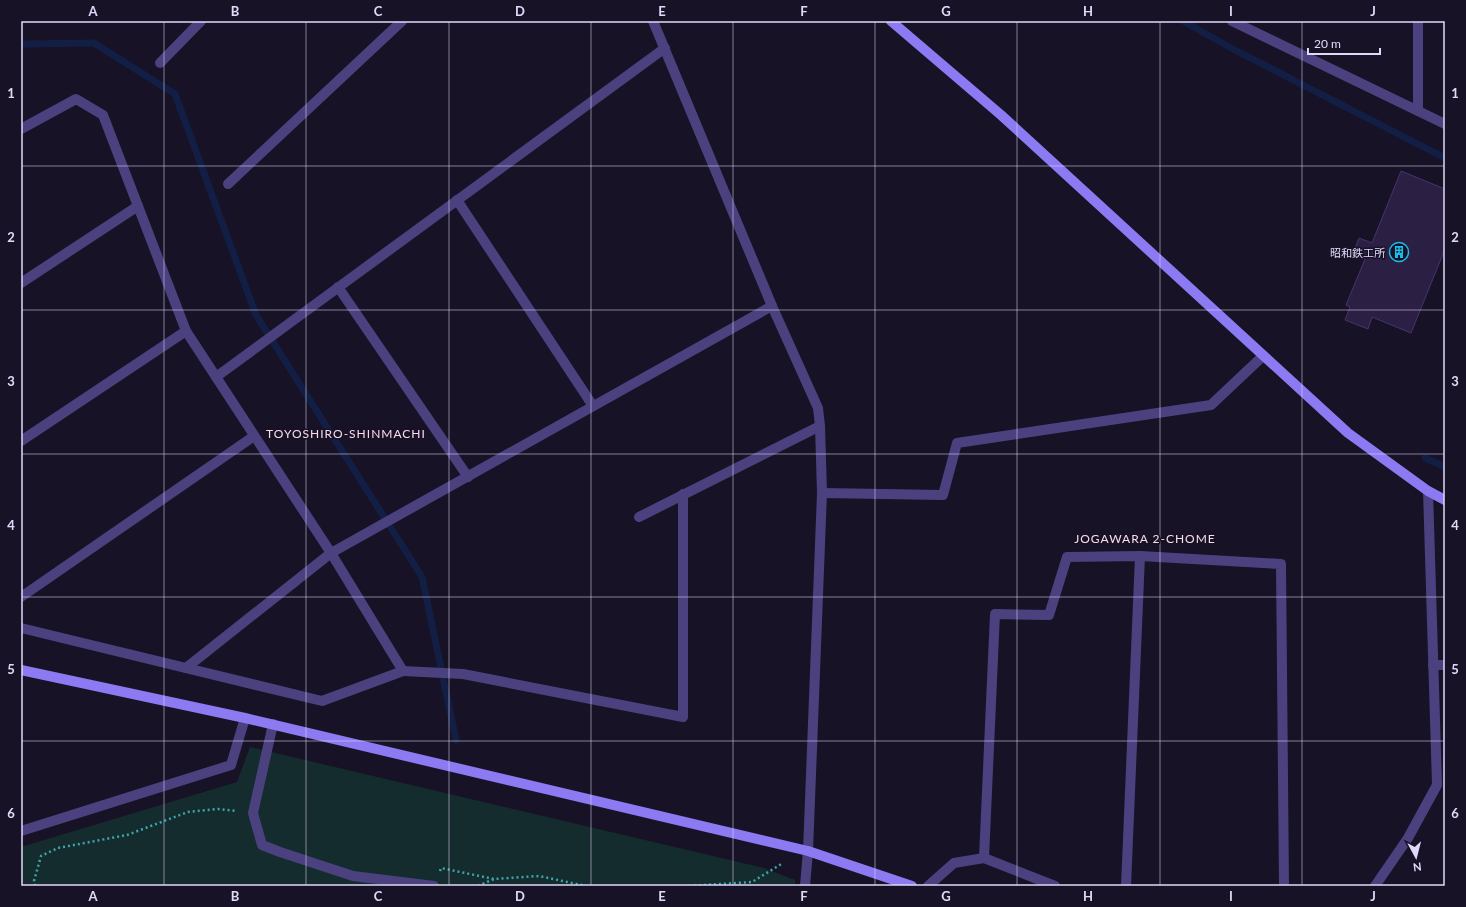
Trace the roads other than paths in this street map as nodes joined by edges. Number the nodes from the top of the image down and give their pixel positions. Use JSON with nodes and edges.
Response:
{"nodes":[{"id":1,"x":201,"y":21,"type":"edge"},
{"id":2,"x":402,"y":21,"type":"edge"},
{"id":3,"x":653,"y":21,"type":"edge"},
{"id":4,"x":891,"y":21,"type":"edge"},
{"id":5,"x":1418,"y":21,"type":"edge"},
{"id":6,"x":1237,"y":22,"type":"edge"},
{"id":7,"x":664,"y":48,"type":"junction"},
{"id":8,"x":160,"y":63,"type":"dead end"},
{"id":9,"x":1418,"y":111,"type":"junction"},
{"id":10,"x":1445,"y":124,"type":"edge"},
{"id":11,"x":21,"y":130,"type":"edge"},
{"id":12,"x":228,"y":184,"type":"dead end"},
{"id":13,"x":457,"y":200,"type":"junction"},
{"id":14,"x":138,"y":206,"type":"junction"},
{"id":15,"x":21,"y":283,"type":"edge"},
{"id":16,"x":338,"y":287,"type":"junction"},
{"id":17,"x":772,"y":306,"type":"junction"},
{"id":18,"x":186,"y":331,"type":"junction"},
{"id":19,"x":1263,"y":356,"type":"junction"},
{"id":20,"x":216,"y":377,"type":"junction"},
{"id":21,"x":593,"y":406,"type":"junction"},
{"id":22,"x":820,"y":426,"type":"junction"},
{"id":23,"x":254,"y":436,"type":"junction"},
{"id":24,"x":21,"y":441,"type":"edge"},
{"id":25,"x":468,"y":477,"type":"junction"},
{"id":26,"x":1428,"y":491,"type":"junction"},
{"id":27,"x":822,"y":493,"type":"junction"},
{"id":28,"x":683,"y":494,"type":"junction"},
{"id":29,"x":1445,"y":500,"type":"edge"},
{"id":30,"x":639,"y":517,"type":"dead end"},
{"id":31,"x":330,"y":553,"type":"junction"},
{"id":32,"x":1140,"y":556,"type":"junction"},
{"id":33,"x":21,"y":597,"type":"edge"},
{"id":34,"x":21,"y":628,"type":"edge"},
{"id":35,"x":1433,"y":665,"type":"junction"},
{"id":36,"x":1445,"y":665,"type":"edge"},
{"id":37,"x":186,"y":668,"type":"junction"},
{"id":38,"x":21,"y":670,"type":"edge"},
{"id":39,"x":403,"y":671,"type":"junction"},
{"id":40,"x":245,"y":718,"type":"junction"},
{"id":41,"x":273,"y":724,"type":"junction"},
{"id":42,"x":21,"y":831,"type":"edge"},
{"id":43,"x":808,"y":851,"type":"junction"},
{"id":44,"x":984,"y":858,"type":"junction"},
{"id":45,"x":371,"y":882,"type":"edge"},
{"id":46,"x":434,"y":886,"type":"edge"},
{"id":47,"x":805,"y":886,"type":"edge"},
{"id":48,"x":912,"y":886,"type":"edge"},
{"id":49,"x":928,"y":886,"type":"edge"},
{"id":50,"x":1055,"y":886,"type":"edge"},
{"id":51,"x":1126,"y":886,"type":"edge"},
{"id":52,"x":1284,"y":886,"type":"edge"},
{"id":53,"x":1375,"y":886,"type":"edge"}],
"edges":[{"from":1,"to":8,"type":"street"},
{"from":2,"to":12,"type":"street"},
{"from":3,"to":7,"type":"street"},
{"from":4,"to":19,"type":"street"},
{"from":5,"to":9,"type":"street"},
{"from":6,"to":9,"type":"street"},
{"from":7,"to":13,"type":"street"},
{"from":7,"to":17,"type":"street"},
{"from":9,"to":10,"type":"street"},
{"from":11,"to":14,"type":"street"},
{"from":13,"to":16,"type":"street"},
{"from":13,"to":21,"type":"street"},
{"from":14,"to":15,"type":"street"},
{"from":14,"to":18,"type":"street"},
{"from":16,"to":20,"type":"street"},
{"from":16,"to":25,"type":"street"},
{"from":17,"to":21,"type":"street"},
{"from":17,"to":22,"type":"street"},
{"from":18,"to":20,"type":"street"},
{"from":18,"to":24,"type":"street"},
{"from":19,"to":26,"type":"street"},
{"from":19,"to":27,"type":"street"},
{"from":20,"to":23,"type":"street"},
{"from":21,"to":25,"type":"street"},
{"from":22,"to":27,"type":"street"},
{"from":22,"to":28,"type":"street"},
{"from":23,"to":31,"type":"street"},
{"from":23,"to":33,"type":"street"},
{"from":25,"to":31,"type":"street"},
{"from":26,"to":29,"type":"street"},
{"from":26,"to":35,"type":"street"},
{"from":27,"to":43,"type":"street"},
{"from":28,"to":30,"type":"street"},
{"from":28,"to":39,"type":"street"},
{"from":31,"to":37,"type":"street"},
{"from":31,"to":39,"type":"street"},
{"from":32,"to":44,"type":"street"},
{"from":32,"to":51,"type":"street"},
{"from":32,"to":52,"type":"street"},
{"from":34,"to":37,"type":"street"},
{"from":35,"to":36,"type":"street"},
{"from":35,"to":53,"type":"street"},
{"from":37,"to":39,"type":"street"},
{"from":38,"to":40,"type":"street"},
{"from":40,"to":41,"type":"street"},
{"from":40,"to":42,"type":"street"},
{"from":41,"to":43,"type":"street"},
{"from":41,"to":45,"type":"street"},
{"from":43,"to":47,"type":"street"},
{"from":43,"to":48,"type":"street"},
{"from":44,"to":49,"type":"street"},
{"from":44,"to":50,"type":"street"},
{"from":45,"to":46,"type":"street"}]}
